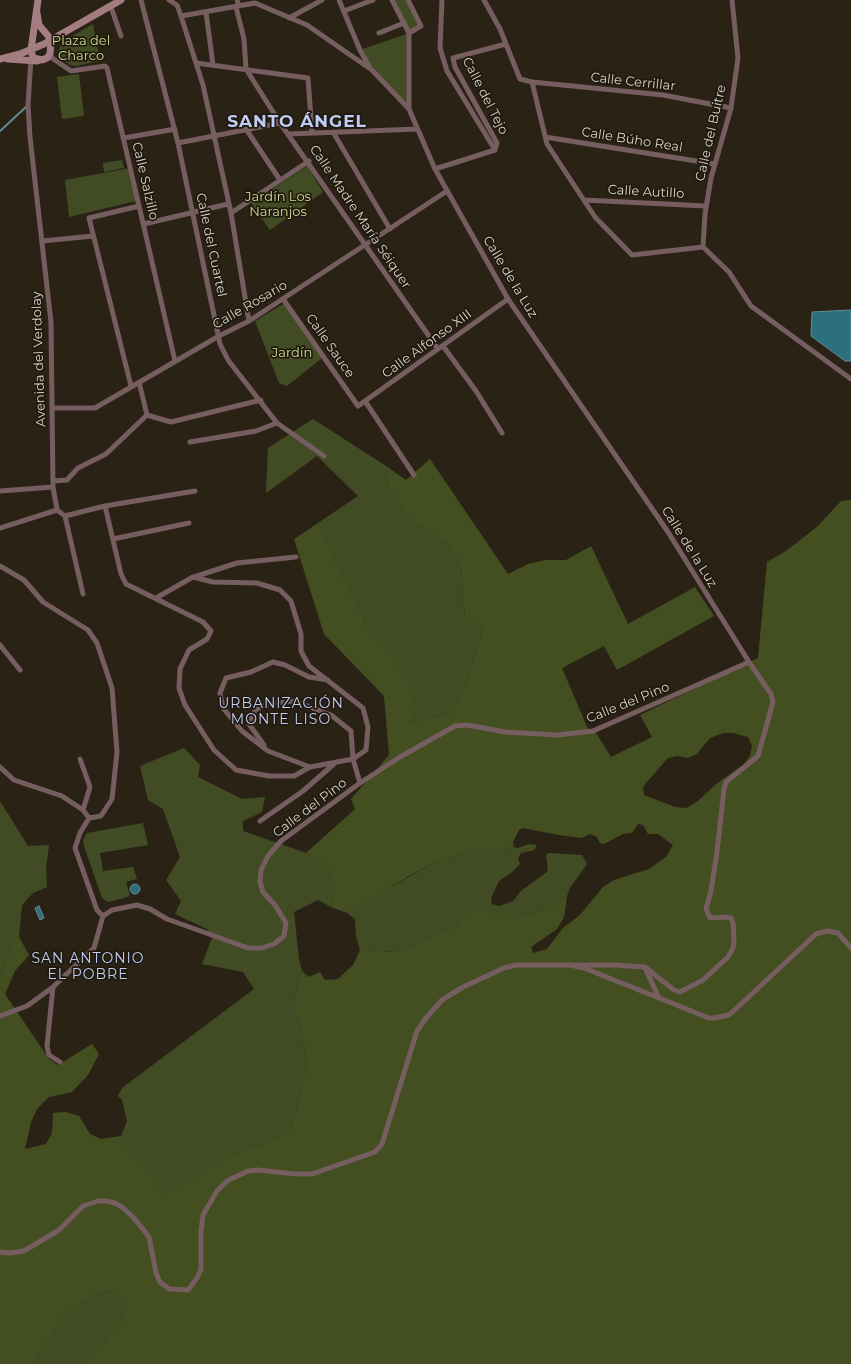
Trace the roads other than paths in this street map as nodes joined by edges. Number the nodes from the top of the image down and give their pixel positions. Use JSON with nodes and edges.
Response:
{"nodes":[{"id":1,"x":38,"y":0,"type":"edge"},
{"id":2,"x":121,"y":0,"type":"edge"},
{"id":3,"x":141,"y":0,"type":"edge"},
{"id":4,"x":169,"y":0,"type":"edge"},
{"id":5,"x":237,"y":0,"type":"edge"},
{"id":6,"x":322,"y":0,"type":"edge"},
{"id":7,"x":339,"y":0,"type":"edge"},
{"id":8,"x":374,"y":0,"type":"edge"},
{"id":9,"x":392,"y":0,"type":"edge"},
{"id":10,"x":408,"y":0,"type":"edge"},
{"id":11,"x":442,"y":0,"type":"edge"},
{"id":12,"x":484,"y":0,"type":"edge"},
{"id":13,"x":732,"y":0,"type":"edge"},
{"id":14,"x":256,"y":1,"type":"edge"},
{"id":15,"x":237,"y":6,"type":"junction"},
{"id":16,"x":111,"y":7,"type":"junction"},
{"id":17,"x":344,"y":11,"type":"junction"},
{"id":18,"x":206,"y":12,"type":"junction"},
{"id":19,"x":37,"y":13,"type":"junction"},
{"id":20,"x":181,"y":16,"type":"junction"},
{"id":21,"x":289,"y":18,"type":"junction"},
{"id":22,"x":404,"y":23,"type":"junction"},
{"id":23,"x":379,"y":33,"type":"dead end"},
{"id":24,"x":409,"y":33,"type":"junction"},
{"id":25,"x":121,"y":36,"type":"dead end"},
{"id":26,"x":49,"y":38,"type":"junction"},
{"id":27,"x":33,"y":39,"type":"junction"},
{"id":28,"x":506,"y":44,"type":"junction"},
{"id":29,"x":360,"y":50,"type":"junction"},
{"id":30,"x":49,"y":56,"type":"junction"},
{"id":31,"x":351,"y":56,"type":"junction"},
{"id":32,"x":34,"y":57,"type":"junction"},
{"id":33,"x":1,"y":59,"type":"edge"},
{"id":34,"x":196,"y":63,"type":"junction"},
{"id":35,"x":213,"y":65,"type":"junction"},
{"id":36,"x":370,"y":68,"type":"junction"},
{"id":37,"x":246,"y":69,"type":"junction"},
{"id":38,"x":532,"y":82,"type":"junction"},
{"id":39,"x":731,"y":108,"type":"junction"},
{"id":40,"x":409,"y":109,"type":"junction"},
{"id":41,"x":280,"y":123,"type":"junction"},
{"id":42,"x":175,"y":129,"type":"junction"},
{"id":43,"x":417,"y":129,"type":"junction"},
{"id":44,"x":246,"y":130,"type":"junction"},
{"id":45,"x":333,"y":132,"type":"junction"},
{"id":46,"x":312,"y":133,"type":"junction"},
{"id":47,"x":289,"y":134,"type":"junction"},
{"id":48,"x":214,"y":136,"type":"junction"},
{"id":49,"x":545,"y":137,"type":"junction"},
{"id":50,"x":124,"y":138,"type":"junction"},
{"id":51,"x":178,"y":143,"type":"junction"},
{"id":52,"x":495,"y":150,"type":"junction"},
{"id":53,"x":308,"y":161,"type":"junction"},
{"id":54,"x":715,"y":164,"type":"junction"},
{"id":55,"x":435,"y":169,"type":"junction"},
{"id":56,"x":280,"y":180,"type":"junction"},
{"id":57,"x":447,"y":191,"type":"junction"},
{"id":58,"x":584,"y":200,"type":"junction"},
{"id":59,"x":228,"y":204,"type":"junction"},
{"id":60,"x":139,"y":206,"type":"junction"},
{"id":61,"x":706,"y":206,"type":"junction"},
{"id":62,"x":194,"y":212,"type":"junction"},
{"id":63,"x":231,"y":213,"type":"junction"},
{"id":64,"x":144,"y":224,"type":"junction"},
{"id":65,"x":390,"y":229,"type":"junction"},
{"id":66,"x":93,"y":236,"type":"junction"},
{"id":67,"x":42,"y":241,"type":"junction"},
{"id":68,"x":365,"y":246,"type":"junction"},
{"id":69,"x":703,"y":247,"type":"junction"},
{"id":70,"x":284,"y":299,"type":"junction"},
{"id":71,"x":508,"y":299,"type":"junction"},
{"id":72,"x":249,"y":321,"type":"junction"},
{"id":73,"x":219,"y":336,"type":"junction"},
{"id":74,"x":443,"y":346,"type":"junction"},
{"id":75,"x":438,"y":350,"type":"junction"},
{"id":76,"x":175,"y":361,"type":"junction"},
{"id":77,"x":851,"y":379,"type":"edge"},
{"id":78,"x":140,"y":382,"type":"junction"},
{"id":79,"x":131,"y":386,"type":"junction"},
{"id":80,"x":261,"y":400,"type":"junction"},
{"id":81,"x":365,"y":401,"type":"junction"},
{"id":82,"x":358,"y":406,"type":"joint"},
{"id":83,"x":53,"y":408,"type":"junction"},
{"id":84,"x":146,"y":415,"type":"junction"},
{"id":85,"x":277,"y":423,"type":"junction"},
{"id":86,"x":502,"y":433,"type":"dead end"},
{"id":87,"x":190,"y":442,"type":"dead end"},
{"id":88,"x":324,"y":456,"type":"dead end"},
{"id":89,"x":414,"y":475,"type":"dead end"},
{"id":90,"x":53,"y":484,"type":"junction"},
{"id":91,"x":0,"y":491,"type":"edge"},
{"id":92,"x":195,"y":491,"type":"dead end"},
{"id":93,"x":105,"y":506,"type":"junction"},
{"id":94,"x":57,"y":510,"type":"junction"},
{"id":95,"x":65,"y":516,"type":"junction"},
{"id":96,"x":190,"y":523,"type":"dead end"},
{"id":97,"x":0,"y":528,"type":"edge"},
{"id":98,"x":113,"y":539,"type":"junction"},
{"id":99,"x":296,"y":557,"type":"dead end"},
{"id":100,"x":0,"y":566,"type":"edge"},
{"id":101,"x":193,"y":577,"type":"junction"},
{"id":102,"x":83,"y":594,"type":"dead end"},
{"id":103,"x":156,"y":598,"type":"junction"},
{"id":104,"x":0,"y":645,"type":"edge"},
{"id":105,"x":749,"y":662,"type":"junction"},
{"id":106,"x":20,"y":670,"type":"dead end"},
{"id":107,"x":329,"y":681,"type":"junction"},
{"id":108,"x":268,"y":751,"type":"junction"},
{"id":109,"x":80,"y":759,"type":"dead end"},
{"id":110,"x":354,"y":759,"type":"junction"},
{"id":111,"x":335,"y":762,"type":"junction"},
{"id":112,"x":0,"y":767,"type":"edge"},
{"id":113,"x":310,"y":767,"type":"junction"},
{"id":114,"x":360,"y":783,"type":"junction"},
{"id":115,"x":84,"y":810,"type":"junction"},
{"id":116,"x":89,"y":818,"type":"junction"},
{"id":117,"x":260,"y":821,"type":"dead end"},
{"id":118,"x":103,"y":916,"type":"junction"},
{"id":119,"x":851,"y":948,"type":"edge"},
{"id":120,"x":570,"y":965,"type":"junction"},
{"id":121,"x":645,"y":967,"type":"junction"},
{"id":122,"x":53,"y":987,"type":"junction"},
{"id":123,"x":659,"y":998,"type":"junction"},
{"id":124,"x":0,"y":1016,"type":"edge"},
{"id":125,"x":60,"y":1062,"type":"dead end"},
{"id":126,"x":0,"y":1252,"type":"edge"}],
"edges":[{"from":1,"to":19,"type":"main road"},
{"from":2,"to":16,"type":"main road"},
{"from":3,"to":42,"type":"street","name":"Calle del Cuartel"},
{"from":4,"to":20,"type":"street"},
{"from":5,"to":15,"type":"street","name":"Calle Madre María Séiquer"},
{"from":6,"to":21,"type":"street"},
{"from":7,"to":17,"type":"street","name":"Calle de la Luz"},
{"from":8,"to":17,"type":"street"},
{"from":9,"to":22,"type":"street"},
{"from":10,"to":24,"type":"street"},
{"from":11,"to":52,"type":"street"},
{"from":12,"to":28,"type":"street"},
{"from":13,"to":39,"type":"street","name":"Calle del Buitre"},
{"from":14,"to":15,"type":"street"},
{"from":14,"to":21,"type":"street"},
{"from":15,"to":18,"type":"street"},
{"from":15,"to":37,"type":"street","name":"Calle Madre María Séiquer"},
{"from":16,"to":25,"type":"street"},
{"from":16,"to":26,"type":"main road"},
{"from":17,"to":29,"type":"street","name":"Calle de la Luz"},
{"from":18,"to":20,"type":"street"},
{"from":18,"to":35,"type":"street"},
{"from":19,"to":26,"type":"main road"},
{"from":19,"to":27,"type":"main road"},
{"from":20,"to":34,"type":"street"},
{"from":21,"to":31,"type":"street"},
{"from":22,"to":23,"type":"street"},
{"from":22,"to":24,"type":"street"},
{"from":24,"to":40,"type":"street"},
{"from":26,"to":27,"type":"main road"},
{"from":26,"to":30,"type":"main road"},
{"from":26,"to":32,"type":"main road"},
{"from":27,"to":32,"type":"main road"},
{"from":28,"to":38,"type":"street"},
{"from":28,"to":52,"type":"street","name":"Calle del Tejo"},
{"from":29,"to":31,"type":"street"},
{"from":29,"to":36,"type":"street","name":"Calle de la Luz"},
{"from":30,"to":32,"type":"main road"},
{"from":30,"to":50,"type":"street","name":"Calle Salzillo"},
{"from":31,"to":36,"type":"street"},
{"from":32,"to":33,"type":"main road"},
{"from":32,"to":33,"type":"main road"},
{"from":32,"to":67,"type":"street","name":"Avenida del Verdolay"},
{"from":34,"to":35,"type":"street"},
{"from":34,"to":48,"type":"street"},
{"from":35,"to":37,"type":"street"},
{"from":36,"to":40,"type":"street","name":"Calle de la Luz"},
{"from":37,"to":41,"type":"street","name":"Calle Madre María Séiquer"},
{"from":37,"to":46,"type":"street"},
{"from":38,"to":39,"type":"street","name":"Calle Cerrillar"},
{"from":38,"to":49,"type":"street"},
{"from":39,"to":54,"type":"street","name":"Calle del Buitre"},
{"from":40,"to":43,"type":"street","name":"Calle de la Luz"},
{"from":41,"to":44,"type":"street"},
{"from":41,"to":47,"type":"street","name":"Calle Madre María Séiquer"},
{"from":42,"to":50,"type":"street"},
{"from":42,"to":51,"type":"street","name":"Calle del Cuartel"},
{"from":43,"to":45,"type":"street"},
{"from":43,"to":55,"type":"street","name":"Calle de la Luz"},
{"from":44,"to":48,"type":"street"},
{"from":44,"to":56,"type":"street"},
{"from":45,"to":46,"type":"street"},
{"from":45,"to":65,"type":"street"},
{"from":46,"to":47,"type":"street"},
{"from":47,"to":53,"type":"street","name":"Calle Madre María Séiquer"},
{"from":48,"to":51,"type":"street"},
{"from":48,"to":59,"type":"street"},
{"from":49,"to":54,"type":"street","name":"Calle Búho Real"},
{"from":49,"to":58,"type":"street"},
{"from":50,"to":60,"type":"street","name":"Calle Salzillo"},
{"from":51,"to":62,"type":"street","name":"Calle del Cuartel"},
{"from":52,"to":55,"type":"street"},
{"from":53,"to":56,"type":"street"},
{"from":53,"to":68,"type":"street","name":"Calle Madre María Séiquer"},
{"from":54,"to":61,"type":"street","name":"Calle del Buitre"},
{"from":55,"to":57,"type":"street","name":"Calle de la Luz"},
{"from":56,"to":63,"type":"street"},
{"from":57,"to":65,"type":"street","name":"Calle Rosario"},
{"from":57,"to":71,"type":"street","name":"Calle de la Luz"},
{"from":58,"to":61,"type":"street","name":"Calle Autillo"},
{"from":58,"to":69,"type":"street"},
{"from":59,"to":62,"type":"street"},
{"from":59,"to":63,"type":"street"},
{"from":60,"to":64,"type":"street","name":"Calle Salzillo"},
{"from":60,"to":66,"type":"street"},
{"from":61,"to":69,"type":"street","name":"Calle del Buitre"},
{"from":62,"to":64,"type":"street"},
{"from":62,"to":73,"type":"street","name":"Calle del Cuartel"},
{"from":63,"to":72,"type":"street"},
{"from":64,"to":76,"type":"street","name":"Calle Salzillo"},
{"from":65,"to":68,"type":"street","name":"Calle Rosario"},
{"from":66,"to":67,"type":"street"},
{"from":66,"to":79,"type":"street"},
{"from":67,"to":83,"type":"street","name":"Avenida del Verdolay"},
{"from":68,"to":70,"type":"street","name":"Calle Rosario"},
{"from":68,"to":75,"type":"street","name":"Calle Madre María Séiquer"},
{"from":69,"to":77,"type":"street"},
{"from":70,"to":72,"type":"street","name":"Calle Rosario"},
{"from":70,"to":82,"type":"street","name":"Calle Sauce"},
{"from":71,"to":74,"type":"street","name":"Calle Alfonso XIII"},
{"from":71,"to":105,"type":"street","name":"Calle de la Luz"},
{"from":72,"to":73,"type":"street","name":"Calle Rosario"},
{"from":73,"to":76,"type":"street","name":"Calle Rosario"},
{"from":73,"to":80,"type":"street","name":"Calle del Cuartel"},
{"from":74,"to":75,"type":"street","name":"Calle Alfonso XIII"},
{"from":74,"to":86,"type":"street"},
{"from":75,"to":81,"type":"street","name":"Calle Alfonso XIII"},
{"from":76,"to":78,"type":"street","name":"Calle Rosario"},
{"from":78,"to":79,"type":"street","name":"Calle Rosario"},
{"from":78,"to":84,"type":"street"},
{"from":79,"to":83,"type":"street","name":"Calle Rosario"},
{"from":80,"to":84,"type":"street"},
{"from":80,"to":85,"type":"street","name":"Calle del Cuartel"},
{"from":81,"to":82,"type":"street","name":"Calle Alfonso XIII"},
{"from":81,"to":89,"type":"street"},
{"from":83,"to":90,"type":"street","name":"Avenida del Verdolay"},
{"from":84,"to":90,"type":"street"},
{"from":85,"to":87,"type":"street"},
{"from":85,"to":88,"type":"street","name":"Calle del Cuartel"},
{"from":90,"to":91,"type":"street"},
{"from":90,"to":94,"type":"street","name":"Avenida del Verdolay"},
{"from":92,"to":93,"type":"street"},
{"from":93,"to":95,"type":"street"},
{"from":93,"to":98,"type":"street"},
{"from":94,"to":95,"type":"street"},
{"from":94,"to":97,"type":"street"},
{"from":95,"to":102,"type":"street"},
{"from":96,"to":98,"type":"street"},
{"from":98,"to":103,"type":"street"},
{"from":99,"to":101,"type":"street"},
{"from":100,"to":116,"type":"street"},
{"from":101,"to":103,"type":"street"},
{"from":101,"to":107,"type":"street"},
{"from":103,"to":113,"type":"street"},
{"from":104,"to":106,"type":"street"},
{"from":105,"to":114,"type":"street","name":"Calle del Pino"},
{"from":105,"to":121,"type":"street","name":"Calle de la Luz"},
{"from":107,"to":108,"type":"street"},
{"from":107,"to":110,"type":"street"},
{"from":108,"to":110,"type":"street"},
{"from":108,"to":113,"type":"street"},
{"from":109,"to":115,"type":"street"},
{"from":110,"to":111,"type":"street"},
{"from":110,"to":114,"type":"street"},
{"from":111,"to":113,"type":"street"},
{"from":111,"to":117,"type":"street"},
{"from":112,"to":115,"type":"street"},
{"from":114,"to":118,"type":"street","name":"Calle del Pino"},
{"from":115,"to":116,"type":"street"},
{"from":116,"to":118,"type":"street"},
{"from":118,"to":122,"type":"street"},
{"from":119,"to":123,"type":"street"},
{"from":120,"to":121,"type":"street"},
{"from":120,"to":123,"type":"street"},
{"from":120,"to":126,"type":"street"},
{"from":121,"to":123,"type":"street"},
{"from":122,"to":124,"type":"street"},
{"from":122,"to":125,"type":"street"}]}
